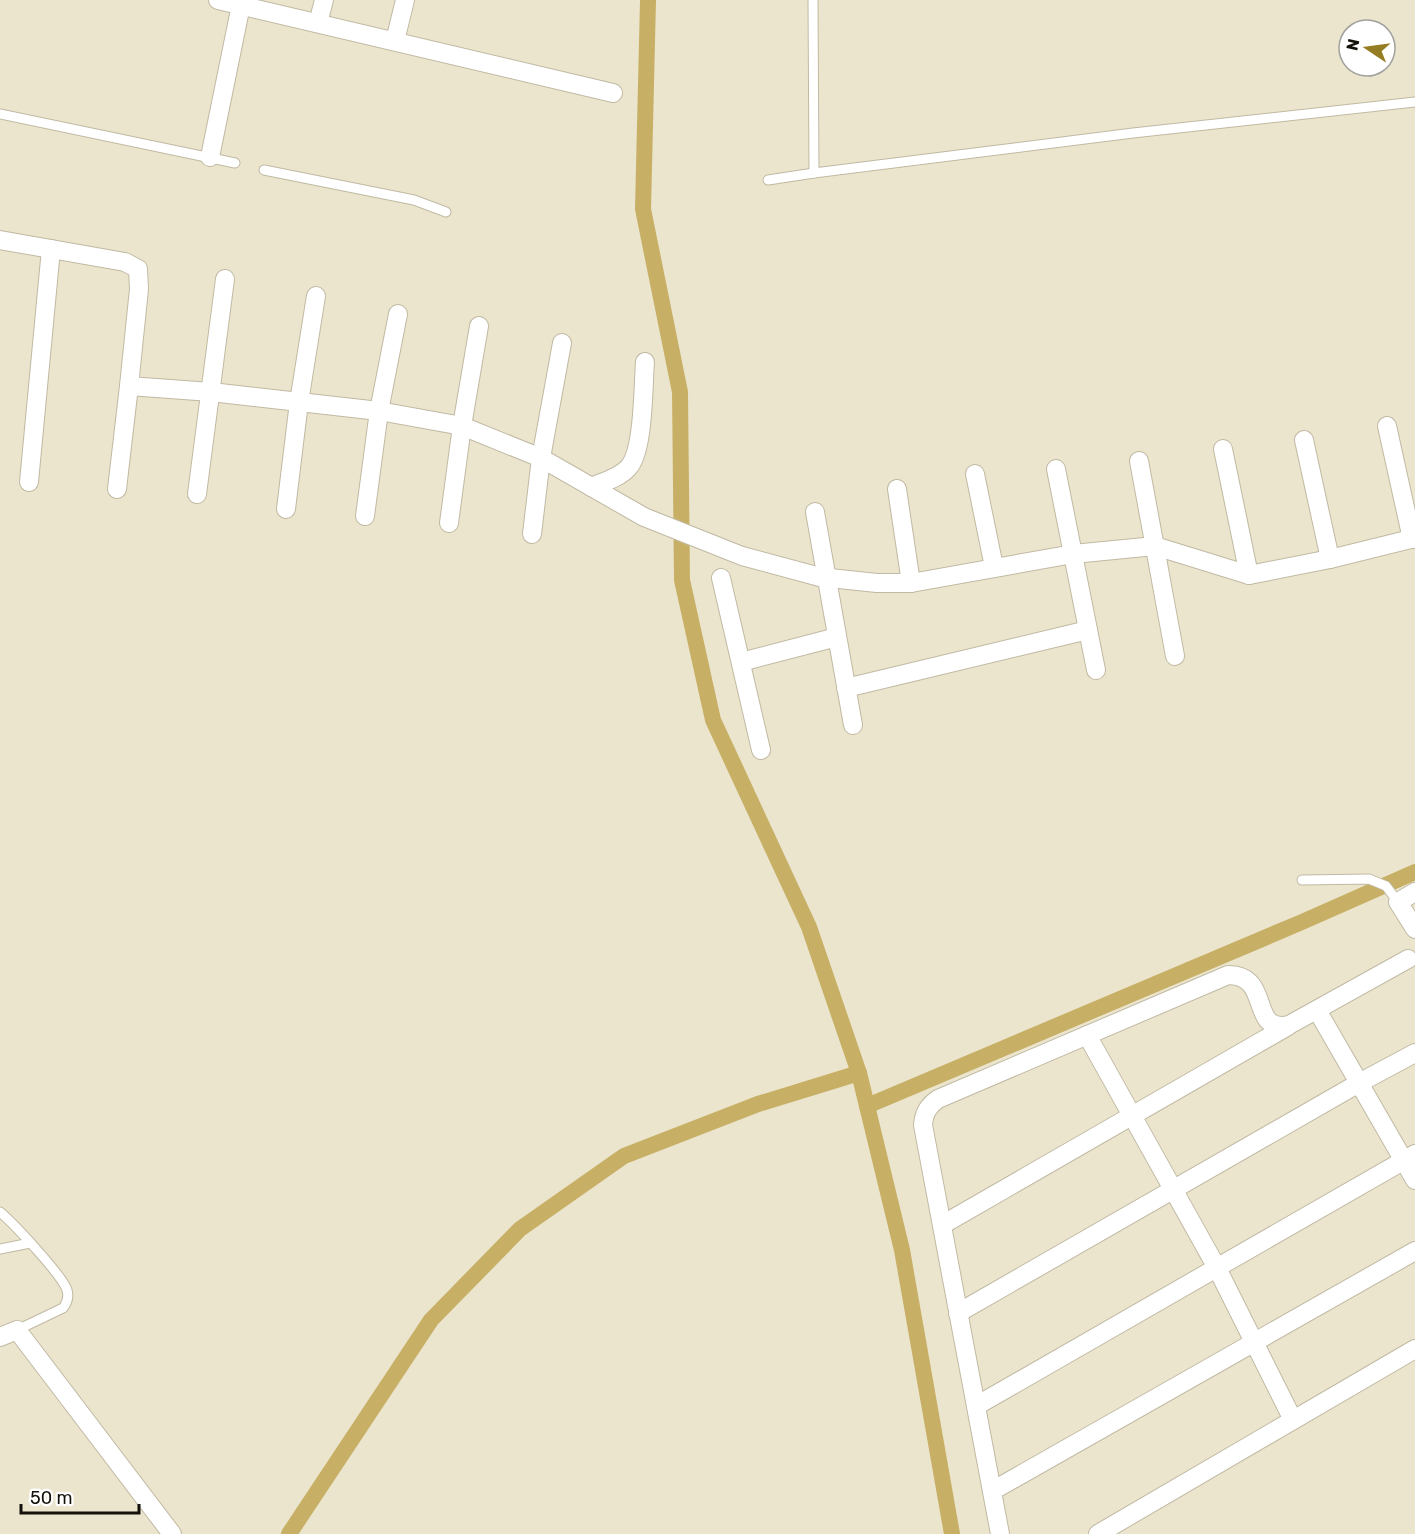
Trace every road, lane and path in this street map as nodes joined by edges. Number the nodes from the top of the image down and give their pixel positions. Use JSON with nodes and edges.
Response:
{"nodes":[{"id":1,"x":218,"y":0,"type":"edge"},
{"id":2,"x":324,"y":0,"type":"edge"},
{"id":3,"x":405,"y":0,"type":"edge"},
{"id":4,"x":813,"y":0,"type":"edge"},
{"id":5,"x":242,"y":3,"type":"edge"},
{"id":6,"x":318,"y":23,"type":"junction"},
{"id":7,"x":395,"y":41,"type":"junction"},
{"id":8,"x":613,"y":93,"type":"dead end"},
{"id":9,"x":1415,"y":102,"type":"edge"},
{"id":10,"x":0,"y":114,"type":"edge"},
{"id":11,"x":210,"y":157,"type":"junction"},
{"id":12,"x":235,"y":163,"type":"dead end"},
{"id":13,"x":264,"y":170,"type":"dead end"},
{"id":14,"x":814,"y":173,"type":"junction"},
{"id":15,"x":768,"y":180,"type":"dead end"},
{"id":16,"x":446,"y":212,"type":"dead end"},
{"id":17,"x":0,"y":240,"type":"edge"},
{"id":18,"x":51,"y":249,"type":"junction"},
{"id":19,"x":225,"y":279,"type":"dead end"},
{"id":20,"x":316,"y":296,"type":"dead end"},
{"id":21,"x":398,"y":314,"type":"dead end"},
{"id":22,"x":479,"y":326,"type":"dead end"},
{"id":23,"x":562,"y":343,"type":"dead end"},
{"id":24,"x":645,"y":362,"type":"dead end"},
{"id":25,"x":129,"y":386,"type":"junction"},
{"id":26,"x":211,"y":392,"type":"junction"},
{"id":27,"x":299,"y":402,"type":"junction"},
{"id":28,"x":379,"y":411,"type":"junction"},
{"id":29,"x":462,"y":426,"type":"junction"},
{"id":30,"x":1387,"y":426,"type":"dead end"},
{"id":31,"x":1304,"y":440,"type":"dead end"},
{"id":32,"x":1223,"y":449,"type":"dead end"},
{"id":33,"x":541,"y":458,"type":"junction"},
{"id":34,"x":1139,"y":461,"type":"dead end"},
{"id":35,"x":1056,"y":469,"type":"dead end"},
{"id":36,"x":975,"y":474,"type":"dead end"},
{"id":37,"x":29,"y":482,"type":"dead end"},
{"id":38,"x":591,"y":487,"type":"junction"},
{"id":39,"x":117,"y":489,"type":"dead end"},
{"id":40,"x":897,"y":489,"type":"dead end"},
{"id":41,"x":197,"y":494,"type":"dead end"},
{"id":42,"x":286,"y":509,"type":"dead end"},
{"id":43,"x":815,"y":512,"type":"dead end"},
{"id":44,"x":365,"y":516,"type":"dead end"},
{"id":45,"x":449,"y":523,"type":"dead end"},
{"id":46,"x":532,"y":534,"type":"dead end"},
{"id":47,"x":1413,"y":538,"type":"edge"},
{"id":48,"x":1155,"y":546,"type":"junction"},
{"id":49,"x":1073,"y":554,"type":"junction"},
{"id":50,"x":1330,"y":559,"type":"junction"},
{"id":51,"x":993,"y":567,"type":"junction"},
{"id":52,"x":1249,"y":575,"type":"junction"},
{"id":53,"x":721,"y":578,"type":"dead end"},
{"id":54,"x":827,"y":578,"type":"junction"},
{"id":55,"x":910,"y":583,"type":"junction"},
{"id":56,"x":1088,"y":630,"type":"junction"},
{"id":57,"x":837,"y":638,"type":"junction"},
{"id":58,"x":1175,"y":656,"type":"dead end"},
{"id":59,"x":741,"y":662,"type":"junction"},
{"id":60,"x":1096,"y":670,"type":"dead end"},
{"id":61,"x":846,"y":688,"type":"junction"},
{"id":62,"x":853,"y":725,"type":"dead end"},
{"id":63,"x":761,"y":750,"type":"dead end"},
{"id":64,"x":1302,"y":880,"type":"dead end"},
{"id":65,"x":1415,"y":892,"type":"edge"},
{"id":66,"x":1398,"y":902,"type":"junction"},
{"id":67,"x":1415,"y":929,"type":"edge"},
{"id":68,"x":1408,"y":959,"type":"dead end"},
{"id":69,"x":1317,"y":1010,"type":"junction"},
{"id":70,"x":1289,"y":1025,"type":"junction"},
{"id":71,"x":1087,"y":1035,"type":"junction"},
{"id":72,"x":1415,"y":1053,"type":"edge"},
{"id":73,"x":1359,"y":1083,"type":"junction"},
{"id":74,"x":1132,"y":1115,"type":"junction"},
{"id":75,"x":1409,"y":1157,"type":"edge"},
{"id":76,"x":1415,"y":1180,"type":"edge"},
{"id":77,"x":1173,"y":1190,"type":"junction"},
{"id":78,"x":2,"y":1217,"type":"edge"},
{"id":79,"x":942,"y":1225,"type":"junction"},
{"id":80,"x":30,"y":1243,"type":"junction"},
{"id":81,"x":0,"y":1249,"type":"edge"},
{"id":82,"x":1415,"y":1251,"type":"edge"},
{"id":83,"x":1217,"y":1268,"type":"junction"},
{"id":84,"x":958,"y":1313,"type":"junction"},
{"id":85,"x":8,"y":1334,"type":"edge"},
{"id":86,"x":1256,"y":1342,"type":"junction"},
{"id":87,"x":1415,"y":1349,"type":"edge"},
{"id":88,"x":976,"y":1406,"type":"junction"},
{"id":89,"x":1293,"y":1420,"type":"junction"},
{"id":90,"x":992,"y":1491,"type":"junction"},
{"id":91,"x":172,"y":1534,"type":"edge"},
{"id":92,"x":1000,"y":1534,"type":"edge"},
{"id":93,"x":1098,"y":1534,"type":"edge"}],
"edges":[{"from":1,"to":5,"type":"street"},
{"from":2,"to":6,"type":"street"},
{"from":3,"to":7,"type":"street"},
{"from":4,"to":14,"type":"lane"},
{"from":5,"to":6,"type":"street"},
{"from":5,"to":11,"type":"street"},
{"from":6,"to":7,"type":"street"},
{"from":7,"to":8,"type":"street"},
{"from":9,"to":14,"type":"lane"},
{"from":10,"to":11,"type":"lane"},
{"from":11,"to":12,"type":"lane"},
{"from":13,"to":16,"type":"lane"},
{"from":14,"to":15,"type":"lane"},
{"from":17,"to":18,"type":"street"},
{"from":18,"to":25,"type":"street"},
{"from":18,"to":37,"type":"street"},
{"from":19,"to":26,"type":"street"},
{"from":20,"to":27,"type":"street"},
{"from":21,"to":28,"type":"street"},
{"from":22,"to":29,"type":"street"},
{"from":23,"to":33,"type":"street"},
{"from":24,"to":38,"type":"street"},
{"from":25,"to":26,"type":"street"},
{"from":25,"to":39,"type":"street"},
{"from":26,"to":27,"type":"street"},
{"from":26,"to":41,"type":"street"},
{"from":27,"to":28,"type":"street"},
{"from":27,"to":42,"type":"street"},
{"from":28,"to":29,"type":"street"},
{"from":28,"to":44,"type":"street"},
{"from":29,"to":33,"type":"street"},
{"from":29,"to":45,"type":"street"},
{"from":30,"to":47,"type":"street"},
{"from":31,"to":50,"type":"street"},
{"from":32,"to":52,"type":"street"},
{"from":33,"to":38,"type":"street"},
{"from":33,"to":46,"type":"street"},
{"from":34,"to":48,"type":"street"},
{"from":35,"to":49,"type":"street"},
{"from":36,"to":51,"type":"street"},
{"from":38,"to":54,"type":"street"},
{"from":40,"to":55,"type":"street"},
{"from":43,"to":54,"type":"street"},
{"from":47,"to":50,"type":"street"},
{"from":48,"to":49,"type":"street"},
{"from":48,"to":52,"type":"street"},
{"from":48,"to":58,"type":"street"},
{"from":49,"to":51,"type":"street"},
{"from":49,"to":56,"type":"street"},
{"from":50,"to":52,"type":"street"},
{"from":51,"to":55,"type":"street"},
{"from":53,"to":59,"type":"street"},
{"from":54,"to":55,"type":"street"},
{"from":54,"to":57,"type":"street"},
{"from":56,"to":60,"type":"street"},
{"from":56,"to":61,"type":"street"},
{"from":57,"to":59,"type":"street"},
{"from":57,"to":61,"type":"street"},
{"from":59,"to":63,"type":"street"},
{"from":61,"to":62,"type":"street"},
{"from":64,"to":66,"type":"lane"},
{"from":65,"to":66,"type":"street"},
{"from":66,"to":67,"type":"street"},
{"from":68,"to":69,"type":"street"},
{"from":69,"to":70,"type":"street"},
{"from":69,"to":73,"type":"street"},
{"from":70,"to":71,"type":"street"},
{"from":70,"to":74,"type":"street"},
{"from":71,"to":74,"type":"street"},
{"from":71,"to":79,"type":"street"},
{"from":72,"to":73,"type":"street"},
{"from":73,"to":75,"type":"street"},
{"from":73,"to":77,"type":"street"},
{"from":74,"to":77,"type":"street"},
{"from":74,"to":79,"type":"street"},
{"from":75,"to":76,"type":"street"},
{"from":75,"to":83,"type":"street"},
{"from":77,"to":83,"type":"street"},
{"from":77,"to":84,"type":"street"},
{"from":78,"to":80,"type":"lane"},
{"from":79,"to":84,"type":"street"},
{"from":80,"to":81,"type":"lane"},
{"from":80,"to":85,"type":"lane"},
{"from":82,"to":86,"type":"street"},
{"from":83,"to":86,"type":"street"},
{"from":83,"to":88,"type":"street"},
{"from":84,"to":88,"type":"street"},
{"from":85,"to":91,"type":"street"},
{"from":86,"to":89,"type":"street"},
{"from":86,"to":90,"type":"street"},
{"from":87,"to":89,"type":"street"},
{"from":88,"to":90,"type":"street"},
{"from":89,"to":93,"type":"street"},
{"from":90,"to":92,"type":"street"}]}
